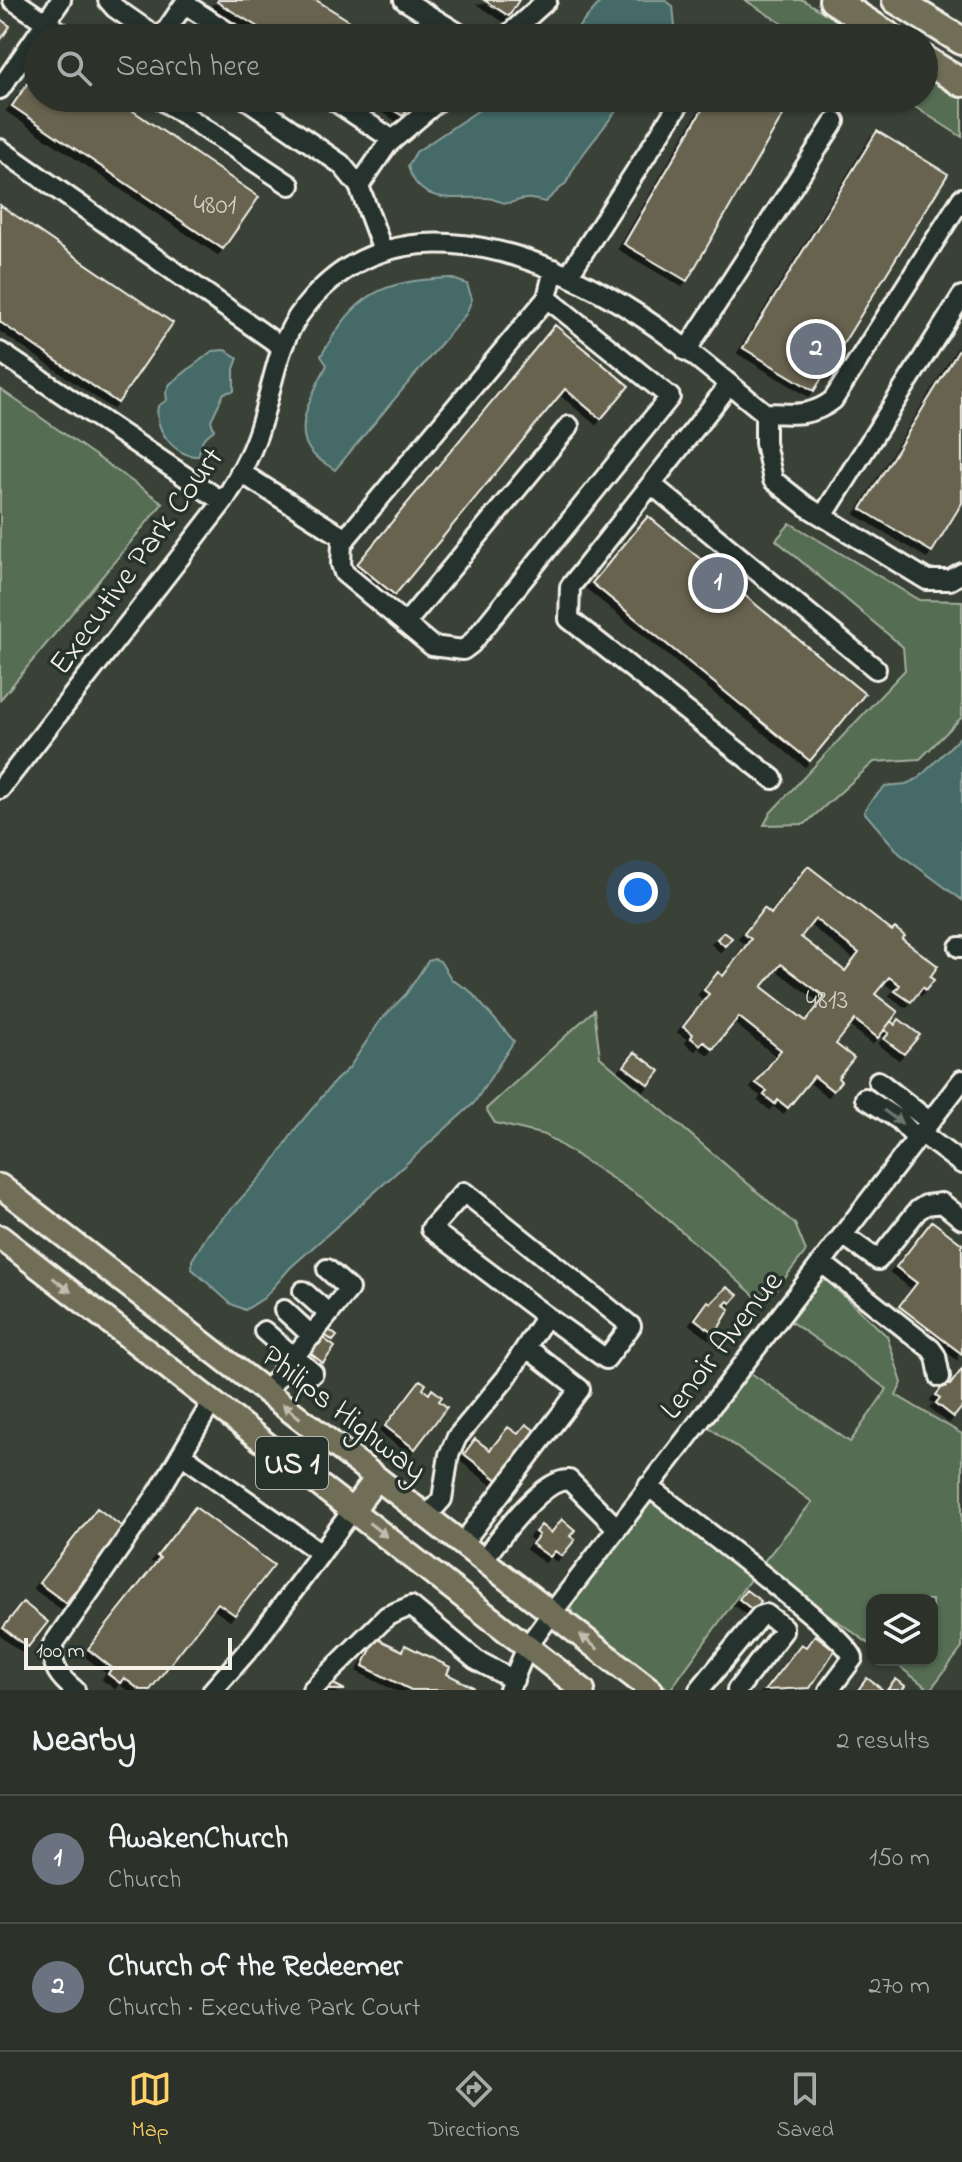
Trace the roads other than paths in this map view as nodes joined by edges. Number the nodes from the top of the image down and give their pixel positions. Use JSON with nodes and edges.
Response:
{"nodes":[{"id":1,"x":13,"y":0,"type":"edge"},
{"id":2,"x":61,"y":0,"type":"edge"},
{"id":3,"x":108,"y":0,"type":"edge"},
{"id":4,"x":404,"y":0,"type":"edge"},
{"id":5,"x":547,"y":0,"type":"edge"},
{"id":6,"x":833,"y":0,"type":"edge"},
{"id":7,"x":896,"y":0,"type":"edge"},
{"id":8,"x":186,"y":2,"type":"edge"},
{"id":9,"x":46,"y":22,"type":"junction"},
{"id":10,"x":49,"y":24,"type":"edge"},
{"id":11,"x":138,"y":24,"type":"edge"},
{"id":12,"x":170,"y":24,"type":"edge"},
{"id":13,"x":217,"y":24,"type":"edge"},
{"id":14,"x":443,"y":24,"type":"edge"},
{"id":15,"x":520,"y":24,"type":"edge"},
{"id":16,"x":870,"y":24,"type":"edge"},
{"id":17,"x":935,"y":24,"type":"edge"},
{"id":18,"x":938,"y":26,"type":"edge"},
{"id":19,"x":962,"y":41,"type":"edge"},
{"id":20,"x":24,"y":54,"type":"edge"},
{"id":21,"x":938,"y":68,"type":"edge"},
{"id":22,"x":962,"y":83,"type":"edge"},
{"id":23,"x":0,"y":89,"type":"edge"},
{"id":24,"x":180,"y":112,"type":"edge"},
{"id":25,"x":265,"y":112,"type":"edge"},
{"id":26,"x":351,"y":112,"type":"edge"},
{"id":27,"x":426,"y":112,"type":"edge"},
{"id":28,"x":673,"y":112,"type":"edge"},
{"id":29,"x":835,"y":121,"type":"dead end"},
{"id":30,"x":393,"y":140,"type":"junction"},
{"id":31,"x":0,"y":149,"type":"edge"},
{"id":32,"x":290,"y":185,"type":"dead end"},
{"id":33,"x":359,"y":186,"type":"junction"},
{"id":34,"x":962,"y":198,"type":"edge"},
{"id":35,"x":383,"y":251,"type":"junction"},
{"id":36,"x":561,"y":273,"type":"junction"},
{"id":37,"x":962,"y":296,"type":"edge"},
{"id":38,"x":547,"y":298,"type":"junction"},
{"id":39,"x":282,"y":347,"type":"junction"},
{"id":40,"x":686,"y":351,"type":"junction"},
{"id":41,"x":0,"y":352,"type":"edge"},
{"id":42,"x":729,"y":385,"type":"junction"},
{"id":43,"x":765,"y":413,"type":"junction"},
{"id":44,"x":569,"y":426,"type":"dead end"},
{"id":45,"x":240,"y":472,"type":"junction"},
{"id":46,"x":651,"y":484,"type":"junction"},
{"id":47,"x":223,"y":502,"type":"junction"},
{"id":48,"x":823,"y":516,"type":"junction"},
{"id":49,"x":346,"y":539,"type":"junction"},
{"id":50,"x":962,"y":573,"type":"edge"},
{"id":51,"x":405,"y":624,"type":"junction"},
{"id":52,"x":876,"y":669,"type":"dead end"},
{"id":53,"x":773,"y":779,"type":"dead end"},
{"id":54,"x":0,"y":789,"type":"edge"},
{"id":55,"x":962,"y":1080,"type":"edge"},
{"id":56,"x":878,"y":1081,"type":"dead end"},
{"id":57,"x":865,"y":1098,"type":"dead end"},
{"id":58,"x":923,"y":1131,"type":"junction"},
{"id":59,"x":962,"y":1164,"type":"edge"},
{"id":60,"x":0,"y":1186,"type":"edge"},
{"id":61,"x":962,"y":1219,"type":"edge"},
{"id":62,"x":843,"y":1235,"type":"junction"},
{"id":63,"x":0,"y":1237,"type":"edge"},
{"id":64,"x":822,"y":1263,"type":"junction"},
{"id":65,"x":327,"y":1269,"type":"dead end"},
{"id":66,"x":303,"y":1291,"type":"dead end"},
{"id":67,"x":284,"y":1310,"type":"dead end"},
{"id":68,"x":329,"y":1314,"type":"junction"},
{"id":69,"x":546,"y":1316,"type":"junction"},
{"id":70,"x":264,"y":1331,"type":"dead end"},
{"id":71,"x":312,"y":1336,"type":"junction"},
{"id":72,"x":526,"y":1347,"type":"junction"},
{"id":73,"x":294,"y":1357,"type":"junction"},
{"id":74,"x":313,"y":1373,"type":"dead end"},
{"id":75,"x":940,"y":1377,"type":"dead end"},
{"id":76,"x":266,"y":1392,"type":"junction"},
{"id":77,"x":212,"y":1402,"type":"junction"},
{"id":78,"x":181,"y":1454,"type":"junction"},
{"id":79,"x":377,"y":1478,"type":"junction"},
{"id":80,"x":648,"y":1486,"type":"junction"},
{"id":81,"x":352,"y":1511,"type":"junction"},
{"id":82,"x":427,"y":1516,"type":"junction"},
{"id":83,"x":617,"y":1528,"type":"junction"},
{"id":84,"x":462,"y":1544,"type":"junction"},
{"id":85,"x":321,"y":1553,"type":"junction"},
{"id":86,"x":483,"y":1560,"type":"junction"},
{"id":87,"x":793,"y":1600,"type":"junction"},
{"id":88,"x":552,"y":1613,"type":"junction"},
{"id":89,"x":777,"y":1622,"type":"junction"},
{"id":90,"x":527,"y":1647,"type":"junction"},
{"id":91,"x":511,"y":1685,"type":"edge"},
{"id":92,"x":708,"y":1687,"type":"edge"},
{"id":93,"x":75,"y":1690,"type":"edge"},
{"id":94,"x":213,"y":1690,"type":"edge"},
{"id":95,"x":312,"y":1690,"type":"edge"},
{"id":96,"x":583,"y":1690,"type":"edge"},
{"id":97,"x":651,"y":1690,"type":"edge"},
{"id":98,"x":737,"y":1690,"type":"edge"},
{"id":99,"x":829,"y":1690,"type":"edge"}],
"edges":[{"from":1,"to":9,"type":"street"},
{"from":2,"to":9,"type":"street"},
{"from":3,"to":11,"type":"street"},
{"from":4,"to":14,"type":"street"},
{"from":5,"to":15,"type":"street"},
{"from":6,"to":16,"type":"highway"},
{"from":7,"to":17,"type":"highway"},
{"from":8,"to":12,"type":"street"},
{"from":8,"to":13,"type":"street"},
{"from":9,"to":10,"type":"street"},
{"from":18,"to":19,"type":"highway"},
{"from":20,"to":23,"type":"street"},
{"from":21,"to":22,"type":"highway"},
{"from":24,"to":32,"type":"street"},
{"from":25,"to":33,"type":"street"},
{"from":26,"to":30,"type":"street"},
{"from":27,"to":30,"type":"street"},
{"from":28,"to":36,"type":"street"},
{"from":29,"to":40,"type":"street"},
{"from":30,"to":33,"type":"street"},
{"from":31,"to":39,"type":"street"},
{"from":33,"to":35,"type":"street"},
{"from":34,"to":43,"type":"street"},
{"from":35,"to":36,"type":"street","name":"Executive Park Court"},
{"from":35,"to":39,"type":"street","name":"Executive Park Court"},
{"from":36,"to":38,"type":"street"},
{"from":36,"to":40,"type":"street","name":"Executive Park Court"},
{"from":37,"to":48,"type":"street"},
{"from":38,"to":49,"type":"street"},
{"from":38,"to":51,"type":"street"},
{"from":39,"to":45,"type":"street","name":"Executive Park Court"},
{"from":40,"to":42,"type":"street","name":"Executive Park Court"},
{"from":41,"to":47,"type":"street"},
{"from":42,"to":43,"type":"street","name":"Executive Park Court"},
{"from":42,"to":46,"type":"street"},
{"from":43,"to":48,"type":"street"},
{"from":44,"to":51,"type":"street"},
{"from":45,"to":47,"type":"street","name":"Executive Park Court"},
{"from":45,"to":49,"type":"street"},
{"from":46,"to":52,"type":"street"},
{"from":46,"to":53,"type":"street"},
{"from":47,"to":54,"type":"street","name":"Executive Park Court"},
{"from":48,"to":50,"type":"street"},
{"from":49,"to":51,"type":"street"},
{"from":55,"to":58,"type":"street","name":"Lenoir Avenue"},
{"from":56,"to":58,"type":"street"},
{"from":57,"to":58,"type":"street","one_way":true},
{"from":58,"to":59,"type":"street"},
{"from":58,"to":62,"type":"street","name":"Lenoir Avenue"},
{"from":60,"to":76,"type":"main road","name":"Philips Highway","number":"US 1"},
{"from":61,"to":62,"type":"street"},
{"from":62,"to":64,"type":"street","name":"Lenoir Avenue"},
{"from":63,"to":77,"type":"main road","number":"US 1","one_way":true},
{"from":64,"to":75,"type":"street"},
{"from":64,"to":80,"type":"street","name":"Lenoir Avenue"},
{"from":65,"to":68,"type":"street"},
{"from":66,"to":68,"type":"street"},
{"from":67,"to":71,"type":"street"},
{"from":68,"to":71,"type":"street"},
{"from":69,"to":69,"type":"street"},
{"from":69,"to":72,"type":"street"},
{"from":70,"to":73,"type":"street"},
{"from":71,"to":73,"type":"street"},
{"from":72,"to":82,"type":"street"},
{"from":72,"to":84,"type":"street"},
{"from":73,"to":74,"type":"street"},
{"from":73,"to":76,"type":"street"},
{"from":79,"to":76,"type":"main road","name":"Philips Highway","number":"US 1","one_way":true},
{"from":77,"to":78,"type":"street"},
{"from":77,"to":81,"type":"main road","number":"US 1"},
{"from":78,"to":85,"type":"street"},
{"from":78,"to":93,"type":"street"},
{"from":79,"to":81,"type":"main road"},
{"from":79,"to":82,"type":"main road","name":"Philips Highway","number":"US 1"},
{"from":80,"to":83,"type":"street","name":"Lenoir Avenue"},
{"from":80,"to":87,"type":"street"},
{"from":81,"to":85,"type":"street"},
{"from":81,"to":90,"type":"main road","number":"US 1","one_way":true},
{"from":82,"to":84,"type":"main road","name":"Philips Highway","number":"US 1"},
{"from":83,"to":86,"type":"street"},
{"from":83,"to":88,"type":"street","name":"Lenoir Avenue"},
{"from":84,"to":86,"type":"main road","name":"Philips Highway","number":"US 1"},
{"from":85,"to":94,"type":"street"},
{"from":86,"to":88,"type":"main road","name":"Philips Highway","number":"US 1"},
{"from":87,"to":89,"type":"street"},
{"from":87,"to":99,"type":"street"},
{"from":88,"to":90,"type":"street","name":"Lenoir Avenue"},
{"from":97,"to":88,"type":"main road","name":"Philips Highway","number":"US 1","one_way":true},
{"from":89,"to":92,"type":"street"},
{"from":89,"to":98,"type":"street"},
{"from":90,"to":91,"type":"street","name":"Lenoir Avenue"},
{"from":90,"to":96,"type":"main road","number":"US 1"},
{"from":91,"to":95,"type":"street"}]}
